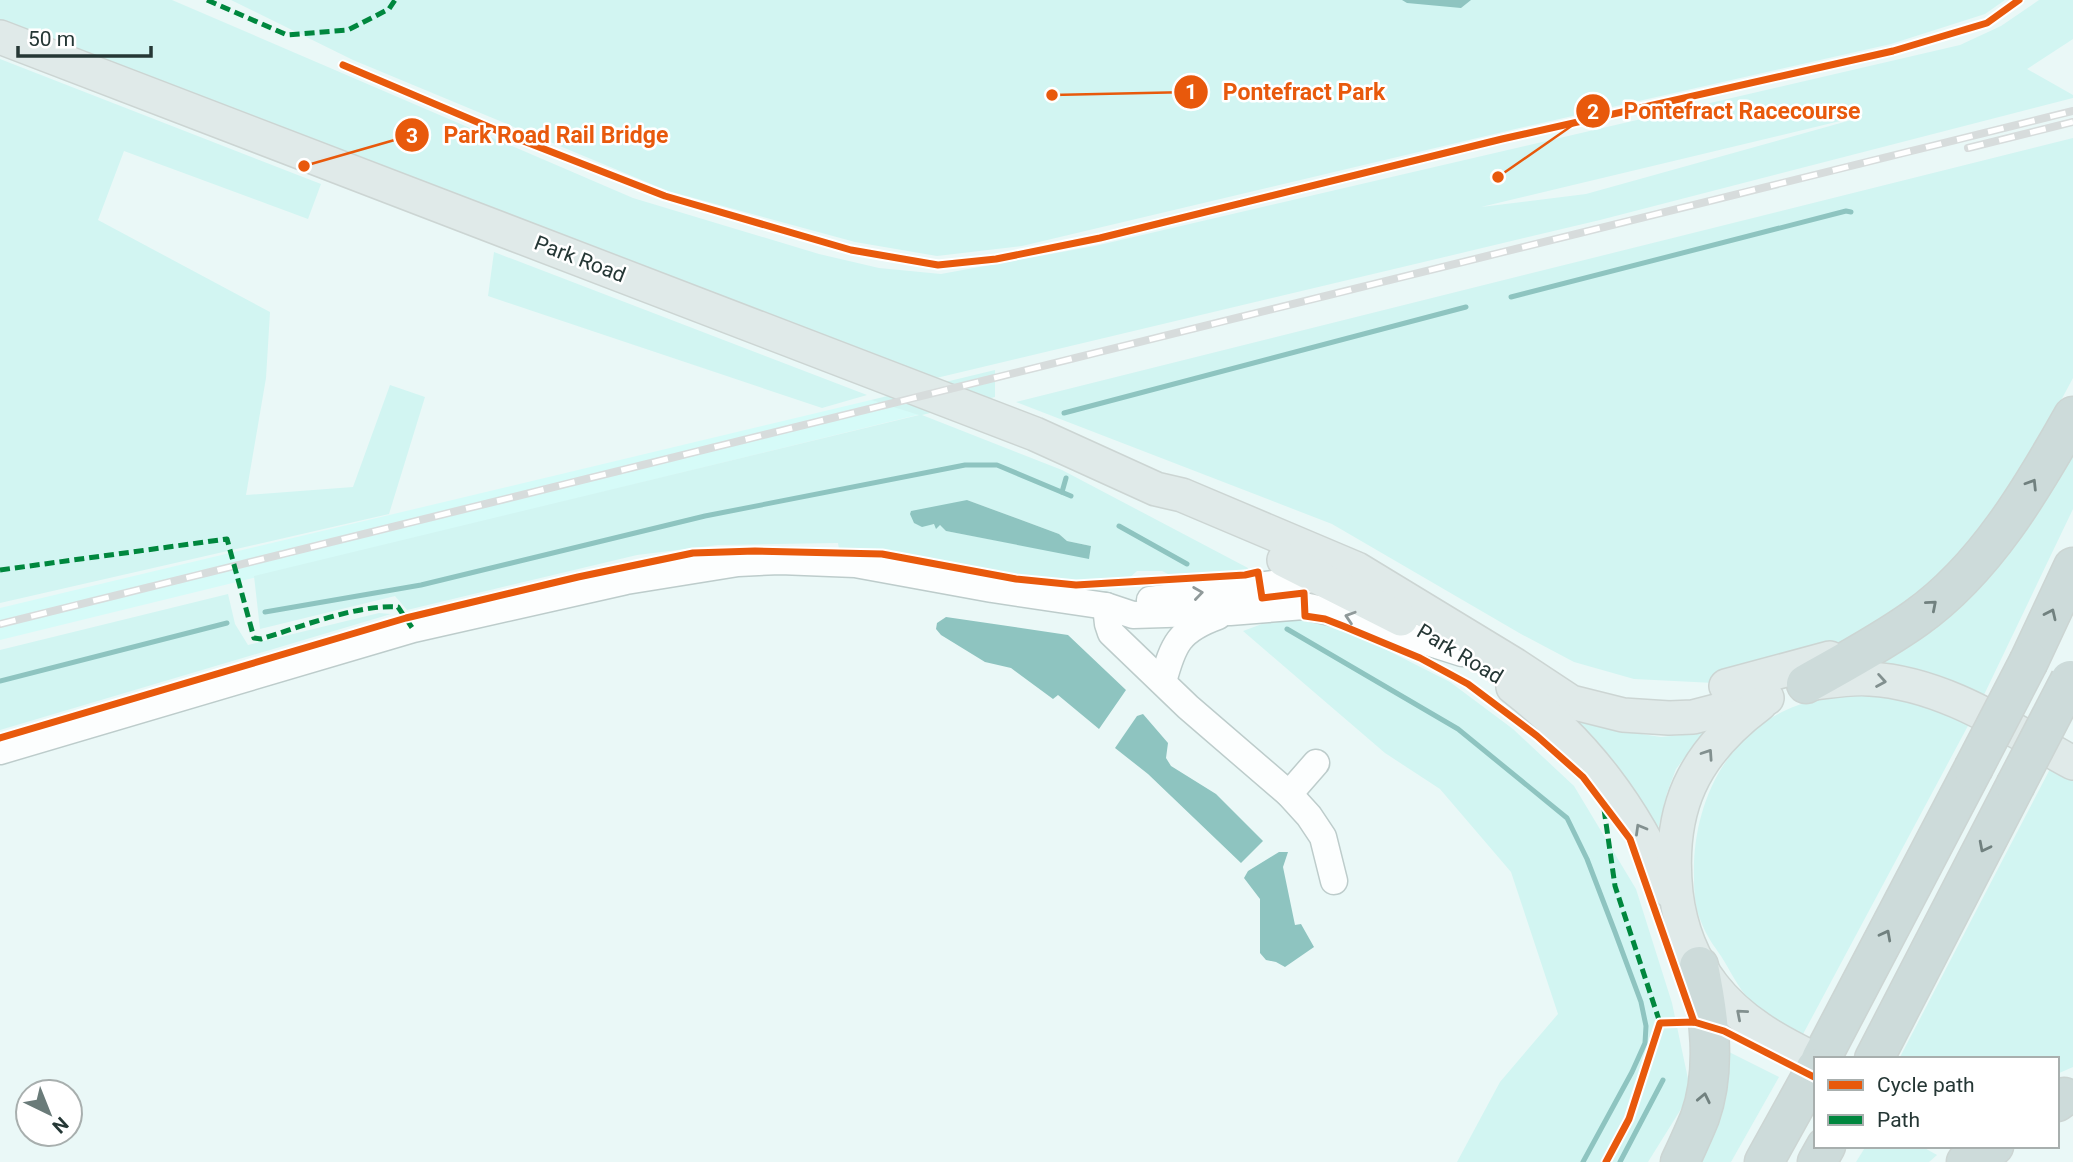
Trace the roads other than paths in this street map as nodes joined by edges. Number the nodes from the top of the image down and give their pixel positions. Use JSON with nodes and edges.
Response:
{"nodes":[{"id":1,"x":0,"y":37,"type":"edge"},
{"id":2,"x":2073,"y":416,"type":"edge"},
{"id":3,"x":1156,"y":489,"type":"junction"},
{"id":4,"x":2073,"y":568,"type":"edge"},
{"id":5,"x":1357,"y":569,"type":"junction"},
{"id":6,"x":1320,"y":578,"type":"junction"},
{"id":7,"x":1107,"y":606,"type":"junction"},
{"id":8,"x":1230,"y":612,"type":"junction"},
{"id":9,"x":1877,"y":644,"type":"junction"},
{"id":10,"x":1462,"y":653,"type":"junction"},
{"id":11,"x":1505,"y":669,"type":"junction"},
{"id":12,"x":2072,"y":677,"type":"edge"},
{"id":13,"x":1163,"y":682,"type":"junction"},
{"id":14,"x":1806,"y":684,"type":"junction"},
{"id":15,"x":1767,"y":698,"type":"junction"},
{"id":16,"x":0,"y":751,"type":"edge"},
{"id":17,"x":1316,"y":763,"type":"dead end"},
{"id":18,"x":2073,"y":763,"type":"edge"},
{"id":19,"x":1289,"y":794,"type":"junction"},
{"id":20,"x":1335,"y":881,"type":"dead end"},
{"id":21,"x":1679,"y":913,"type":"junction"},
{"id":22,"x":1699,"y":966,"type":"junction"},
{"id":23,"x":1814,"y":1057,"type":"edge"},
{"id":24,"x":1819,"y":1057,"type":"edge"},
{"id":25,"x":1875,"y":1057,"type":"edge"},
{"id":26,"x":1814,"y":1072,"type":"edge"},
{"id":27,"x":1990,"y":1148,"type":"edge"},
{"id":28,"x":1680,"y":1162,"type":"edge"},
{"id":29,"x":1764,"y":1162,"type":"edge"},
{"id":30,"x":1966,"y":1162,"type":"edge"}],
"edges":[{"from":1,"to":3,"type":"main road","name":"Park Road"},
{"from":9,"to":2,"type":"highway","one_way":true},
{"from":3,"to":5,"type":"main road","name":"Park Road"},
{"from":3,"to":6,"type":"main road","name":"Park Road"},
{"from":24,"to":4,"type":"highway","one_way":true,"bridge":true},
{"from":5,"to":6,"type":"street"},
{"from":5,"to":11,"type":"main road","name":"Park Road"},
{"from":7,"to":6,"type":"street","one_way":true},
{"from":6,"to":10,"type":"main road","name":"Park Road"},
{"from":7,"to":8,"type":"street"},
{"from":7,"to":13,"type":"street"},
{"from":7,"to":16,"type":"street"},
{"from":10,"to":8,"type":"street","one_way":true},
{"from":8,"to":13,"type":"street"},
{"from":9,"to":11,"type":"main road"},
{"from":9,"to":14,"type":"highway"},
{"from":10,"to":11,"type":"main road","name":"Park Road"},
{"from":11,"to":15,"type":"main road","name":"Park Road"},
{"from":21,"to":11,"type":"main road","name":"Park Road","one_way":true},
{"from":12,"to":25,"type":"highway","one_way":true,"bridge":true},
{"from":13,"to":19,"type":"street"},
{"from":14,"to":15,"type":"main road"},
{"from":14,"to":18,"type":"main road","one_way":true},
{"from":21,"to":15,"type":"main road","one_way":true},
{"from":17,"to":19,"type":"street"},
{"from":19,"to":20,"type":"street"},
{"from":21,"to":22,"type":"main road"},
{"from":23,"to":22,"type":"main road","one_way":true},
{"from":28,"to":22,"type":"highway","one_way":true},
{"from":26,"to":29,"type":"highway"},
{"from":27,"to":30,"type":"highway"}]}
